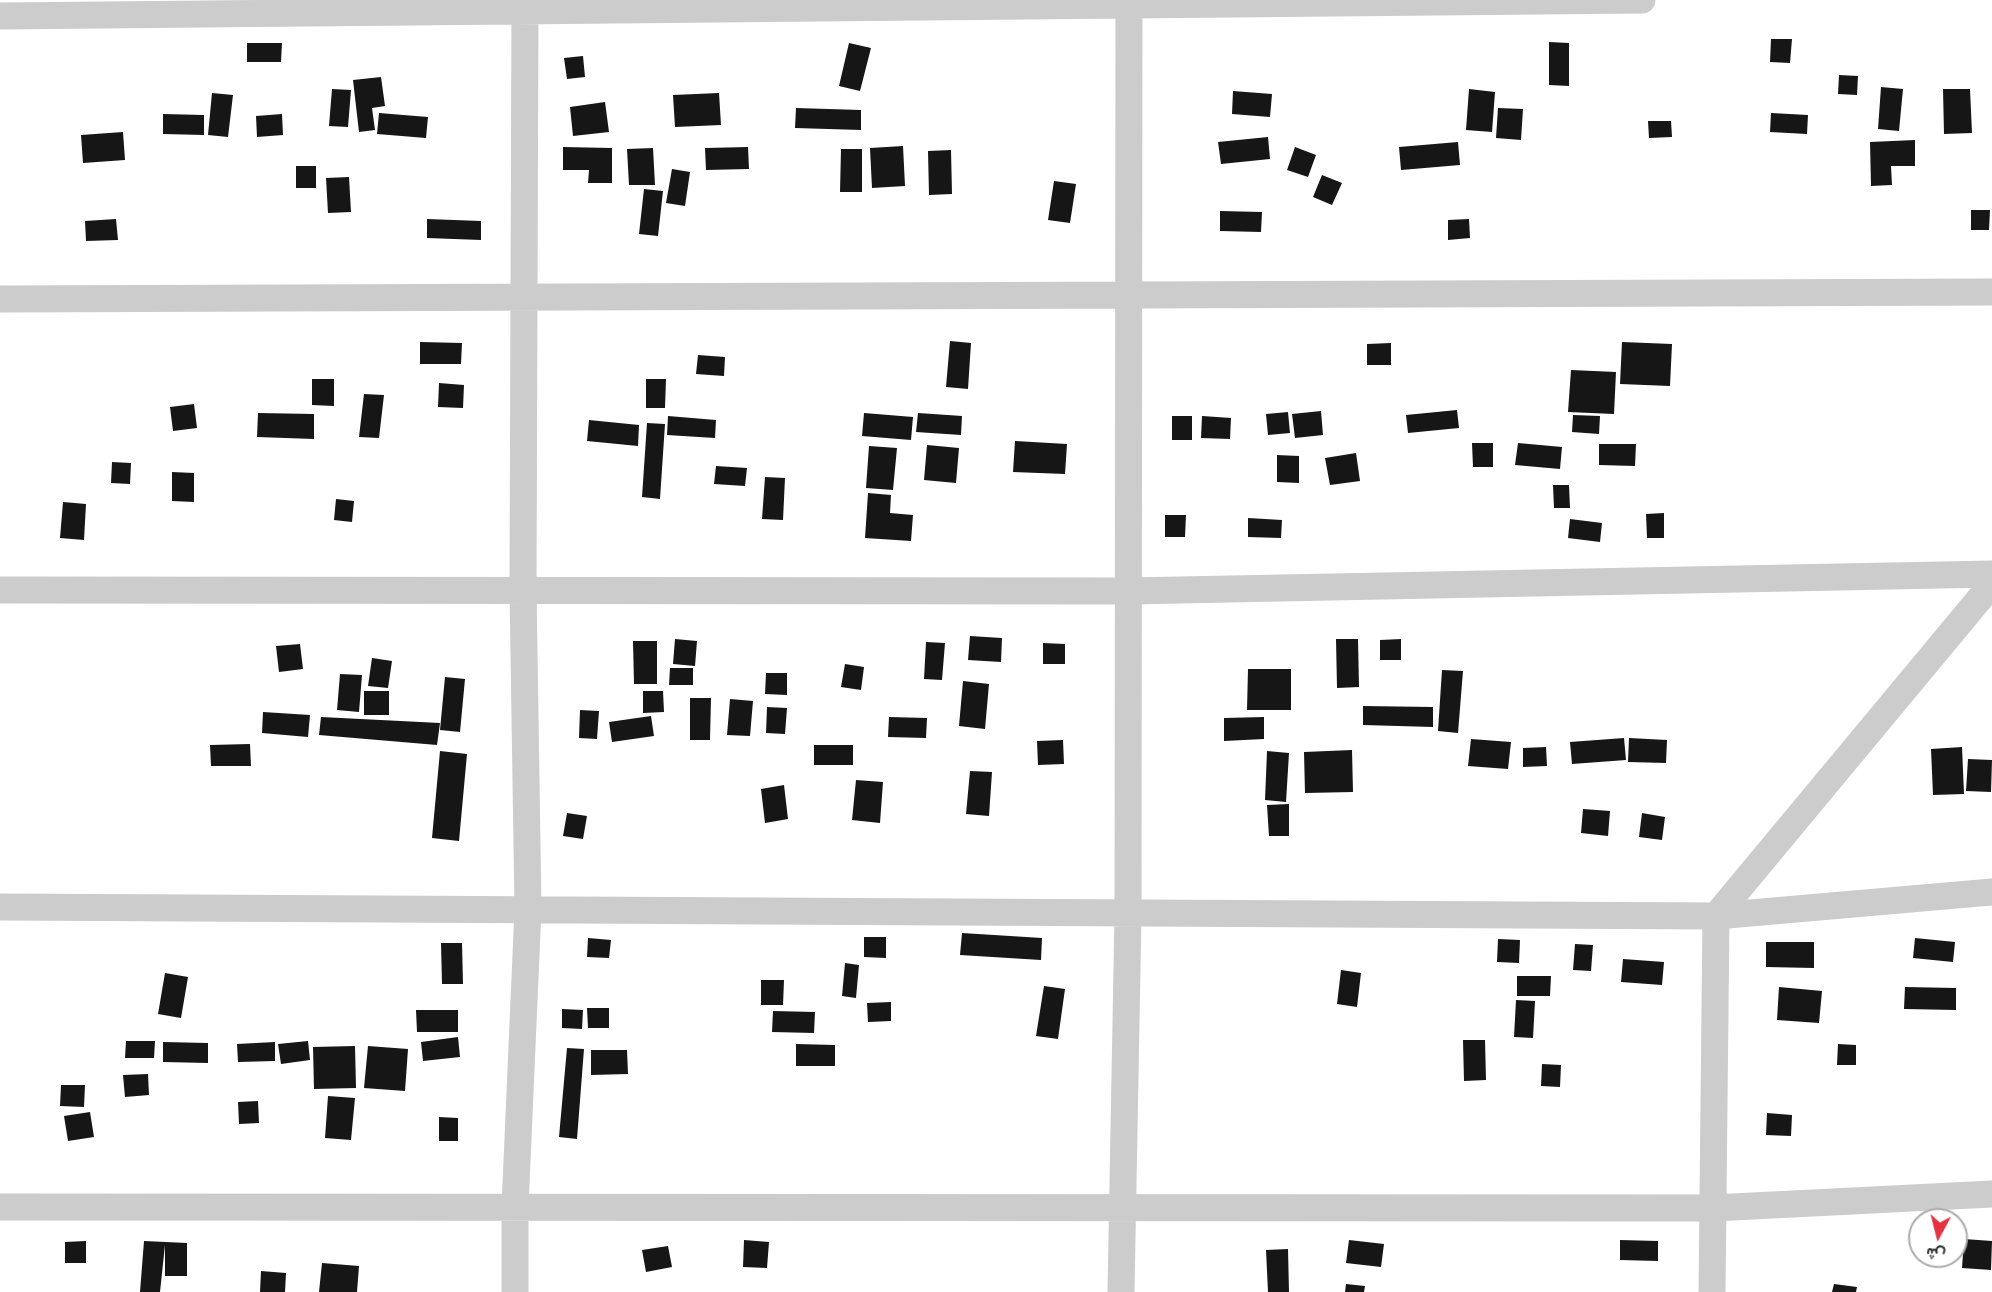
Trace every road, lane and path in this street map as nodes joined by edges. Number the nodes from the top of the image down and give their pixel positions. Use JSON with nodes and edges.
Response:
{"nodes":[{"id":1,"x":1642,"y":0,"type":"edge"},
{"id":2,"x":1129,"y":2,"type":"edge"},
{"id":3,"x":525,"y":5,"type":"edge"},
{"id":4,"x":0,"y":16,"type":"edge"},
{"id":5,"x":1992,"y":292,"type":"edge"},
{"id":6,"x":1127,"y":295,"type":"junction"},
{"id":7,"x":523,"y":297,"type":"junction"},
{"id":8,"x":0,"y":299,"type":"edge"},
{"id":9,"x":1992,"y":574,"type":"edge"},
{"id":10,"x":1992,"y":584,"type":"edge"},
{"id":11,"x":523,"y":589,"type":"junction"},
{"id":12,"x":0,"y":590,"type":"edge"},
{"id":13,"x":1129,"y":591,"type":"junction"},
{"id":14,"x":1992,"y":892,"type":"edge"},
{"id":15,"x":0,"y":907,"type":"edge"},
{"id":16,"x":528,"y":909,"type":"junction"},
{"id":17,"x":1128,"y":914,"type":"junction"},
{"id":18,"x":1716,"y":916,"type":"junction"},
{"id":19,"x":1992,"y":1194,"type":"edge"},
{"id":20,"x":0,"y":1207,"type":"edge"},
{"id":21,"x":516,"y":1207,"type":"junction"},
{"id":22,"x":1122,"y":1208,"type":"junction"},
{"id":23,"x":1713,"y":1208,"type":"junction"},
{"id":24,"x":515,"y":1292,"type":"edge"},
{"id":25,"x":1121,"y":1292,"type":"edge"},
{"id":26,"x":1712,"y":1292,"type":"edge"}],
"edges":[{"from":1,"to":2,"type":"street"},
{"from":2,"to":3,"type":"street"},
{"from":2,"to":6,"type":"street"},
{"from":3,"to":4,"type":"street"},
{"from":3,"to":7,"type":"street"},
{"from":5,"to":6,"type":"street"},
{"from":6,"to":7,"type":"street"},
{"from":6,"to":13,"type":"street"},
{"from":7,"to":8,"type":"street"},
{"from":7,"to":11,"type":"street"},
{"from":9,"to":13,"type":"street"},
{"from":10,"to":18,"type":"street"},
{"from":11,"to":12,"type":"street"},
{"from":11,"to":13,"type":"street"},
{"from":11,"to":16,"type":"street"},
{"from":13,"to":17,"type":"street"},
{"from":14,"to":18,"type":"street"},
{"from":15,"to":16,"type":"street"},
{"from":16,"to":17,"type":"street"},
{"from":16,"to":21,"type":"street"},
{"from":17,"to":18,"type":"street"},
{"from":17,"to":22,"type":"street"},
{"from":18,"to":23,"type":"street"},
{"from":19,"to":23,"type":"street"},
{"from":20,"to":21,"type":"street"},
{"from":21,"to":22,"type":"street"},
{"from":21,"to":24,"type":"street"},
{"from":22,"to":23,"type":"street"},
{"from":22,"to":25,"type":"street"},
{"from":23,"to":26,"type":"street"}]}
